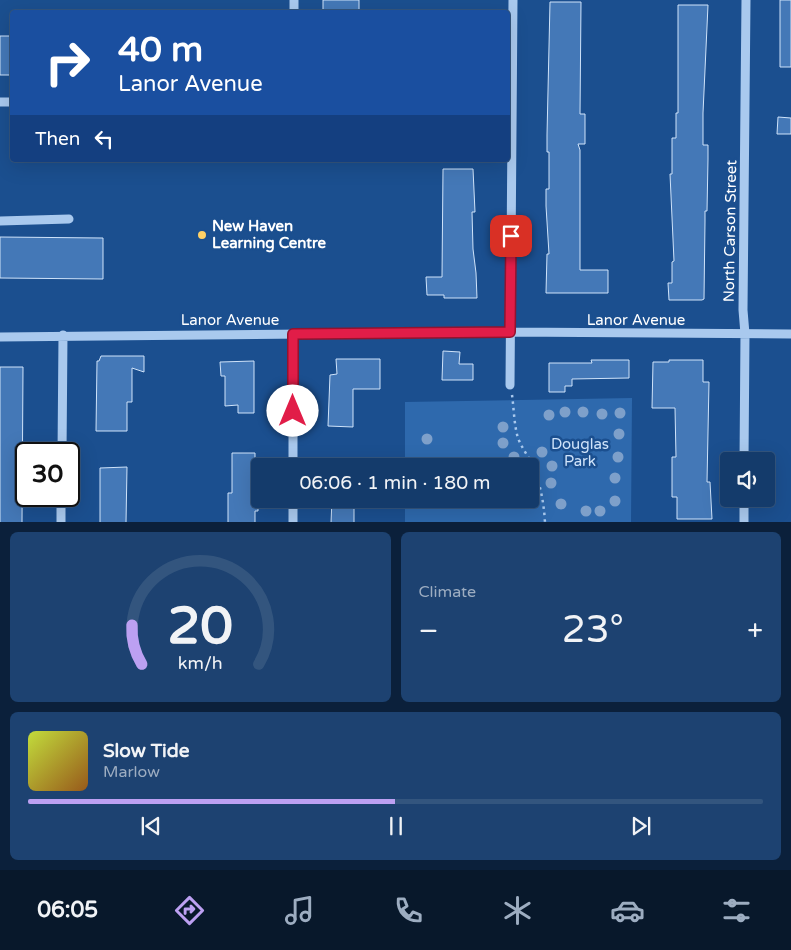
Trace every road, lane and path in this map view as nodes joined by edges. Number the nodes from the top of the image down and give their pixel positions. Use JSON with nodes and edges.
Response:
{"nodes":[{"id":1,"x":513,"y":0,"type":"edge"},
{"id":2,"x":746,"y":0,"type":"edge"},
{"id":3,"x":0,"y":220,"type":"edge"},
{"id":4,"x":69,"y":220,"type":"dead end"},
{"id":5,"x":510,"y":332,"type":"junction"},
{"id":6,"x":293,"y":334,"type":"junction"},
{"id":7,"x":744,"y":334,"type":"junction"},
{"id":8,"x":791,"y":334,"type":"edge"},
{"id":9,"x":63,"y":335,"type":"junction"},
{"id":10,"x":0,"y":337,"type":"edge"},
{"id":11,"x":510,"y":385,"type":"joint"},
{"id":12,"x":62,"y":442,"type":"edge"},
{"id":13,"x":744,"y":452,"type":"edge"},
{"id":14,"x":293,"y":458,"type":"edge"},
{"id":15,"x":61,"y":507,"type":"edge"},
{"id":16,"x":744,"y":507,"type":"edge"},
{"id":17,"x":293,"y":508,"type":"edge"},
{"id":18,"x":61,"y":522,"type":"edge"},
{"id":19,"x":293,"y":522,"type":"edge"},
{"id":20,"x":545,"y":522,"type":"edge"},
{"id":21,"x":744,"y":522,"type":"edge"}],
"edges":[{"from":1,"to":5,"type":"street"},
{"from":2,"to":7,"type":"street","name":"North Carson Street"},
{"from":3,"to":4,"type":"street"},
{"from":5,"to":6,"type":"street","name":"Lanor Avenue"},
{"from":5,"to":7,"type":"street","name":"Lanor Avenue"},
{"from":5,"to":11,"type":"street"},
{"from":6,"to":9,"type":"street","name":"Lanor Avenue"},
{"from":6,"to":14,"type":"street"},
{"from":7,"to":8,"type":"street","name":"Lanor Avenue"},
{"from":7,"to":13,"type":"street","name":"North Carson Street"},
{"from":9,"to":10,"type":"street","name":"Lanor Avenue"},
{"from":9,"to":12,"type":"street"},
{"from":11,"to":20,"type":"path"},
{"from":15,"to":18,"type":"street"},
{"from":16,"to":21,"type":"street"},
{"from":17,"to":19,"type":"street"}]}
